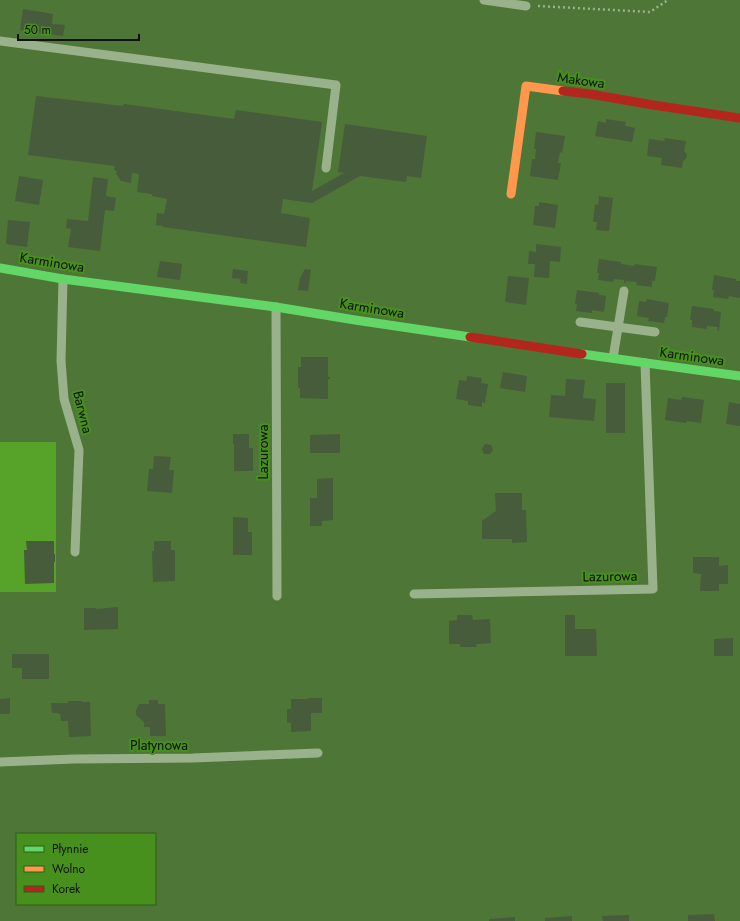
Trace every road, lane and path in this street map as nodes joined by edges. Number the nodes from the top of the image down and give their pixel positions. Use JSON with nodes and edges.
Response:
{"nodes":[{"id":1,"x":484,"y":0,"type":"edge"},
{"id":2,"x":668,"y":0,"type":"edge"},
{"id":3,"x":526,"y":6,"type":"joint"},
{"id":4,"x":0,"y":41,"type":"edge"},
{"id":5,"x":740,"y":118,"type":"edge"},
{"id":6,"x":326,"y":168,"type":"dead end"},
{"id":7,"x":511,"y":194,"type":"dead end"},
{"id":8,"x":0,"y":268,"type":"edge"},
{"id":9,"x":63,"y":279,"type":"junction"},
{"id":10,"x":624,"y":291,"type":"dead end"},
{"id":11,"x":276,"y":307,"type":"junction"},
{"id":12,"x":580,"y":322,"type":"dead end"},
{"id":13,"x":618,"y":327,"type":"junction"},
{"id":14,"x":654,"y":332,"type":"dead end"},
{"id":15,"x":613,"y":358,"type":"junction"},
{"id":16,"x":644,"y":363,"type":"junction"},
{"id":17,"x":740,"y":376,"type":"edge"},
{"id":18,"x":75,"y":552,"type":"dead end"},
{"id":19,"x":414,"y":594,"type":"dead end"},
{"id":20,"x":277,"y":596,"type":"dead end"},
{"id":21,"x":318,"y":753,"type":"dead end"},
{"id":22,"x":0,"y":762,"type":"edge"}],
"edges":[{"from":1,"to":3,"type":"lane"},
{"from":2,"to":3,"type":"path"},
{"from":4,"to":6,"type":"lane"},
{"from":5,"to":7,"type":"street","name":"Makowa"},
{"from":8,"to":9,"type":"street","name":"Karminowa"},
{"from":9,"to":11,"type":"street","name":"Karminowa"},
{"from":9,"to":18,"type":"lane","name":"Barwna"},
{"from":10,"to":13,"type":"lane"},
{"from":11,"to":15,"type":"street","name":"Karminowa"},
{"from":11,"to":20,"type":"lane","name":"Lazurowa"},
{"from":12,"to":13,"type":"lane"},
{"from":13,"to":14,"type":"lane"},
{"from":13,"to":15,"type":"lane"},
{"from":15,"to":16,"type":"street","name":"Karminowa"},
{"from":16,"to":17,"type":"street","name":"Karminowa"},
{"from":16,"to":19,"type":"lane","name":"Lazurowa"},
{"from":21,"to":22,"type":"lane","name":"Platynowa"}]}
